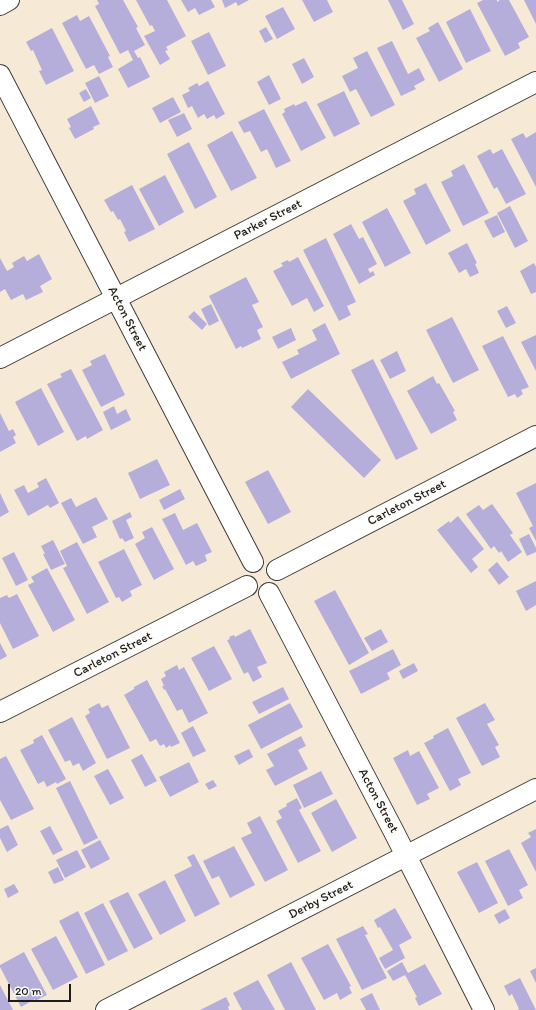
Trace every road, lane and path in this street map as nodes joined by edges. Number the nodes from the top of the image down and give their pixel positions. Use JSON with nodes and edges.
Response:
{"nodes":[{"id":1,"x":9,"y":0,"type":"edge"},
{"id":2,"x":0,"y":5,"type":"edge"},
{"id":3,"x":0,"y":75,"type":"edge"},
{"id":4,"x":536,"y":82,"type":"edge"},
{"id":5,"x":116,"y":298,"type":"junction"},
{"id":6,"x":0,"y":358,"type":"edge"},
{"id":7,"x":536,"y":436,"type":"edge"},
{"id":8,"x":253,"y":562,"type":"junction"},
{"id":9,"x":277,"y":570,"type":"junction"},
{"id":10,"x":247,"y":586,"type":"junction"},
{"id":11,"x":269,"y":593,"type":"junction"},
{"id":12,"x":0,"y":712,"type":"edge"},
{"id":13,"x":536,"y":789,"type":"edge"},
{"id":14,"x":406,"y":856,"type":"junction"},
{"id":15,"x":106,"y":1010,"type":"edge"},
{"id":16,"x":484,"y":1010,"type":"edge"}],
"edges":[{"from":1,"to":2,"type":"street"},
{"from":3,"to":5,"type":"street","name":"Acton Street"},
{"from":4,"to":5,"type":"street","name":"Parker Street"},
{"from":5,"to":6,"type":"street","name":"Parker Street"},
{"from":5,"to":8,"type":"street","name":"Acton Street"},
{"from":7,"to":9,"type":"street","name":"Carleton Street"},
{"from":8,"to":9,"type":"street"},
{"from":8,"to":10,"type":"street"},
{"from":9,"to":11,"type":"street"},
{"from":10,"to":11,"type":"street"},
{"from":10,"to":12,"type":"street","name":"Carleton Street"},
{"from":11,"to":14,"type":"street","name":"Acton Street"},
{"from":13,"to":14,"type":"street","name":"Derby Street"},
{"from":14,"to":15,"type":"street","name":"Derby Street"},
{"from":14,"to":16,"type":"street","name":"Acton Street"}]}
